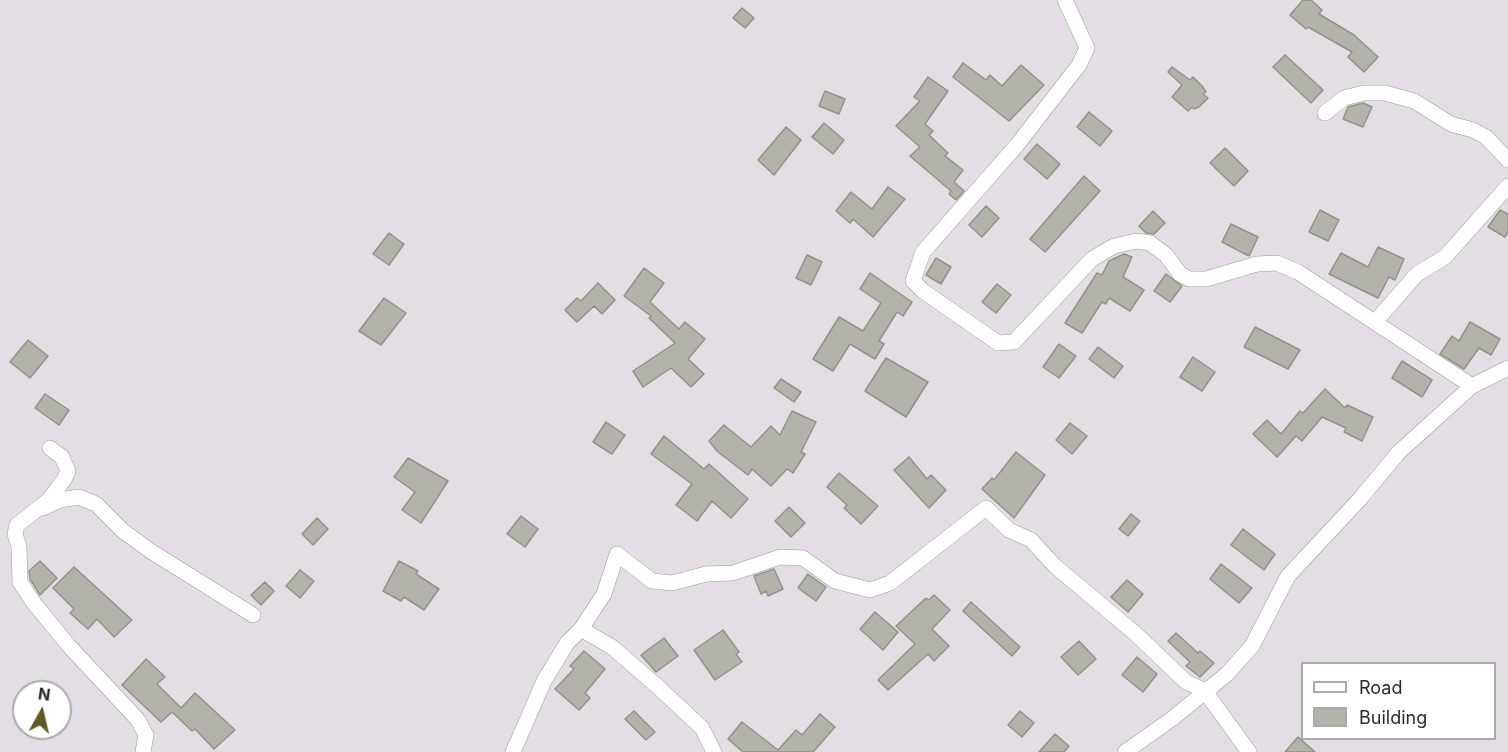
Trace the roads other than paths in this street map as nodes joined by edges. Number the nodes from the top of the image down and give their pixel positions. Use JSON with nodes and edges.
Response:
{"nodes":[{"id":1,"x":1065,"y":0,"type":"edge"},
{"id":2,"x":1325,"y":113,"type":"dead end"},
{"id":3,"x":1508,"y":160,"type":"edge"},
{"id":4,"x":1508,"y":186,"type":"edge"},
{"id":5,"x":1375,"y":322,"type":"junction"},
{"id":6,"x":1508,"y":368,"type":"edge"},
{"id":7,"x":1472,"y":386,"type":"junction"},
{"id":8,"x":50,"y":448,"type":"dead end"},
{"id":9,"x":35,"y":512,"type":"junction"},
{"id":10,"x":253,"y":615,"type":"dead end"},
{"id":11,"x":581,"y":629,"type":"junction"},
{"id":12,"x":1204,"y":690,"type":"junction"},
{"id":13,"x":143,"y":752,"type":"edge"},
{"id":14,"x":513,"y":752,"type":"edge"},
{"id":15,"x":714,"y":752,"type":"edge"},
{"id":16,"x":1125,"y":752,"type":"edge"},
{"id":17,"x":1249,"y":752,"type":"edge"}],
"edges":[{"from":1,"to":5,"type":"street"},
{"from":2,"to":3,"type":"street"},
{"from":4,"to":5,"type":"street"},
{"from":5,"to":7,"type":"street"},
{"from":6,"to":7,"type":"street"},
{"from":7,"to":12,"type":"street"},
{"from":8,"to":9,"type":"street"},
{"from":9,"to":10,"type":"street"},
{"from":9,"to":13,"type":"street"},
{"from":11,"to":12,"type":"street"},
{"from":11,"to":14,"type":"street"},
{"from":11,"to":15,"type":"street"},
{"from":12,"to":16,"type":"street"},
{"from":12,"to":17,"type":"street"}]}
